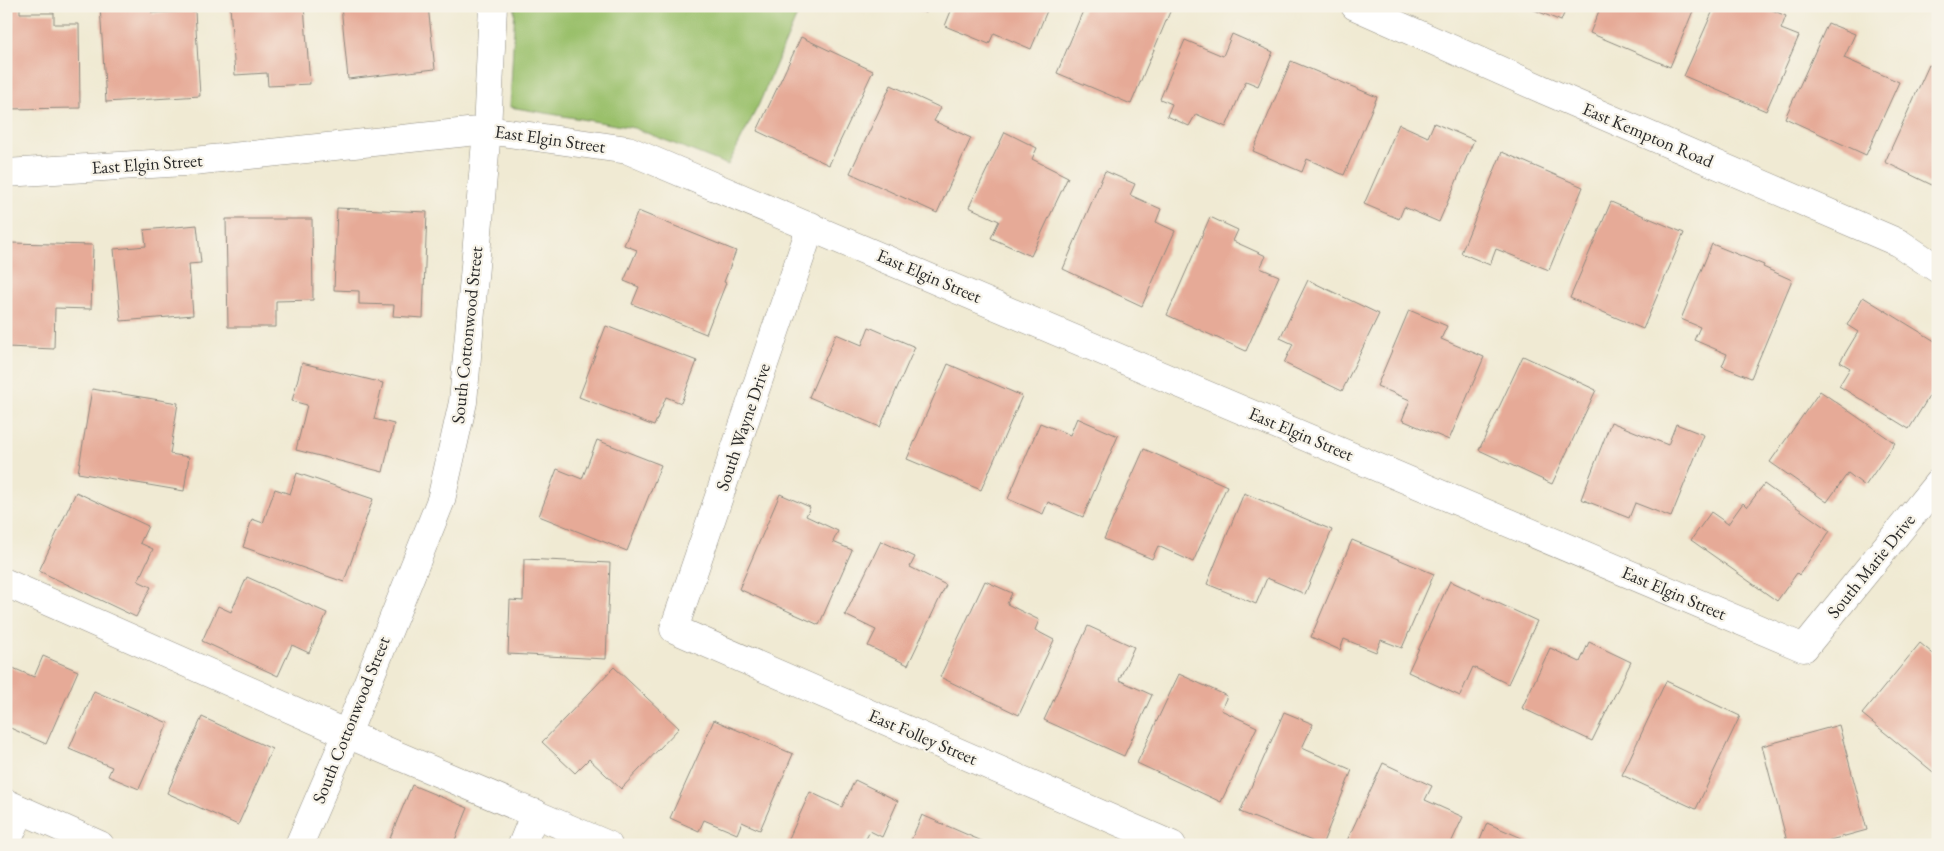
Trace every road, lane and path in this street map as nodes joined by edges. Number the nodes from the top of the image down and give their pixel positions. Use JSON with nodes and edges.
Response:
{"nodes":[{"id":1,"x":493,"y":6,"type":"edge"},
{"id":2,"x":1355,"y":6,"type":"edge"},
{"id":3,"x":487,"y":130,"type":"junction"},
{"id":4,"x":6,"y":173,"type":"edge"},
{"id":5,"x":811,"y":226,"type":"junction"},
{"id":6,"x":1938,"y":270,"type":"edge"},
{"id":7,"x":1938,"y":484,"type":"edge"},
{"id":8,"x":6,"y":583,"type":"edge"},
{"id":9,"x":674,"y":629,"type":"joint"},
{"id":10,"x":1804,"y":648,"type":"joint"},
{"id":11,"x":347,"y":734,"type":"junction"},
{"id":12,"x":14,"y":807,"type":"edge"},
{"id":13,"x":535,"y":812,"type":"junction"},
{"id":14,"x":6,"y":844,"type":"edge"},
{"id":15,"x":100,"y":845,"type":"edge"},
{"id":16,"x":299,"y":845,"type":"edge"},
{"id":17,"x":522,"y":845,"type":"edge"},
{"id":18,"x":608,"y":845,"type":"edge"},
{"id":19,"x":1172,"y":845,"type":"edge"}],
"edges":[{"from":1,"to":3,"type":"street","name":"South Cottonwood Street"},
{"from":2,"to":6,"type":"street","name":"East Kempton Road"},
{"from":3,"to":4,"type":"street","name":"East Elgin Street"},
{"from":3,"to":5,"type":"street","name":"East Elgin Street"},
{"from":3,"to":11,"type":"street","name":"South Cottonwood Street"},
{"from":5,"to":9,"type":"street","name":"South Wayne Drive"},
{"from":5,"to":10,"type":"street","name":"East Elgin Street"},
{"from":7,"to":10,"type":"street","name":"South Marie Drive"},
{"from":8,"to":11,"type":"street"},
{"from":9,"to":19,"type":"street","name":"East Folley Street"},
{"from":11,"to":13,"type":"street"},
{"from":11,"to":16,"type":"street","name":"South Cottonwood Street"},
{"from":12,"to":14,"type":"street"},
{"from":12,"to":15,"type":"street"},
{"from":13,"to":17,"type":"street"},
{"from":13,"to":18,"type":"street"}]}
